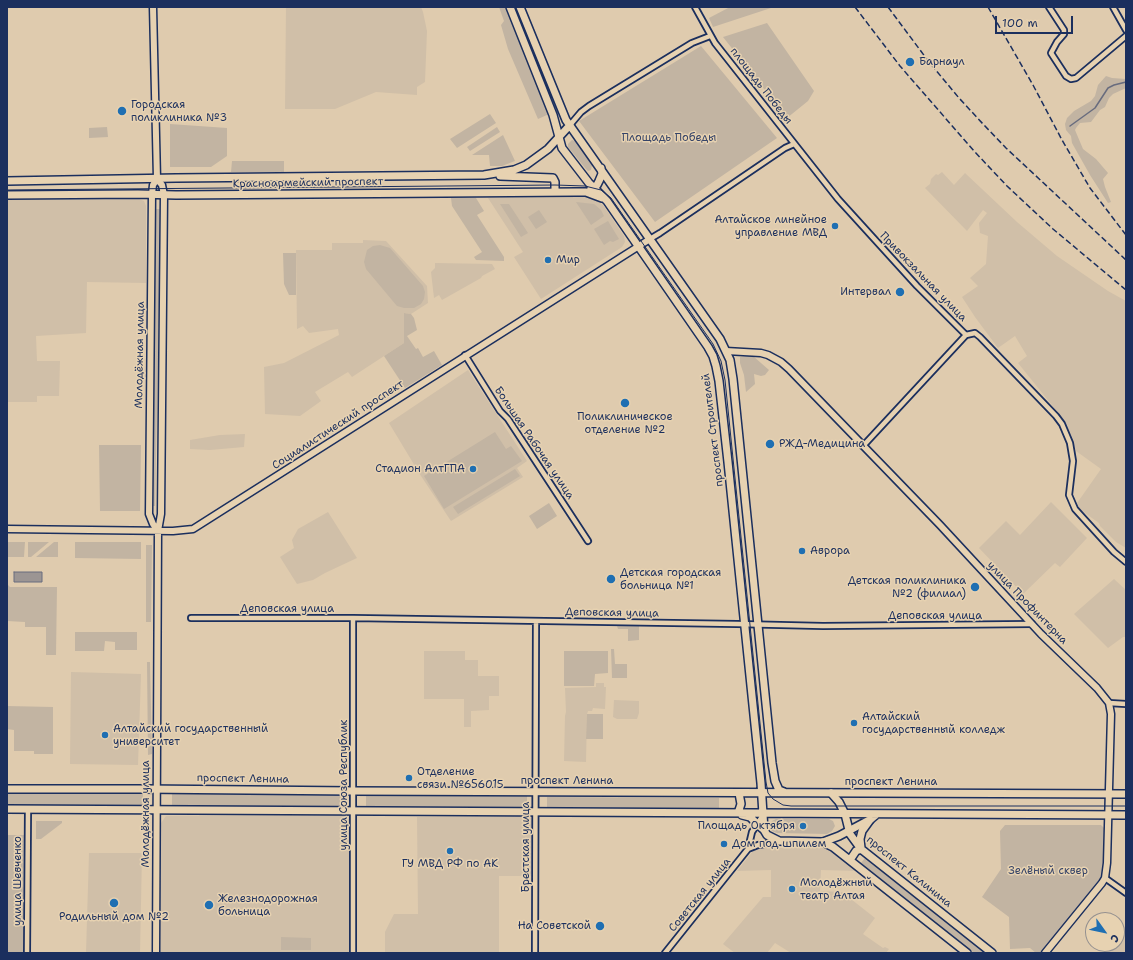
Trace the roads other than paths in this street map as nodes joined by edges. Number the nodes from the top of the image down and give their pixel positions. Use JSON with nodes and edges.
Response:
{"nodes":[{"id":1,"x":153,"y":7,"type":"edge"},
{"id":2,"x":510,"y":7,"type":"edge"},
{"id":3,"x":520,"y":7,"type":"edge"},
{"id":4,"x":695,"y":7,"type":"edge"},
{"id":5,"x":1049,"y":7,"type":"edge"},
{"id":6,"x":1113,"y":7,"type":"edge"},
{"id":7,"x":1126,"y":30,"type":"edge"},
{"id":8,"x":710,"y":36,"type":"junction"},
{"id":9,"x":1126,"y":36,"type":"edge"},
{"id":10,"x":570,"y":125,"type":"junction"},
{"id":11,"x":558,"y":138,"type":"junction"},
{"id":12,"x":794,"y":144,"type":"junction"},
{"id":13,"x":601,"y":168,"type":"junction"},
{"id":14,"x":484,"y":175,"type":"junction"},
{"id":15,"x":157,"y":179,"type":"junction"},
{"id":16,"x":7,"y":181,"type":"edge"},
{"id":17,"x":594,"y":188,"type":"junction"},
{"id":18,"x":555,"y":192,"type":"junction"},
{"id":19,"x":577,"y":192,"type":"junction"},
{"id":20,"x":152,"y":194,"type":"junction"},
{"id":21,"x":7,"y":195,"type":"edge"},
{"id":22,"x":164,"y":195,"type":"junction"},
{"id":23,"x":607,"y":201,"type":"junction"},
{"id":24,"x":650,"y":239,"type":"junction"},
{"id":25,"x":638,"y":246,"type":"junction"},
{"id":26,"x":966,"y":335,"type":"junction"},
{"id":27,"x":726,"y":351,"type":"junction"},
{"id":28,"x":465,"y":355,"type":"junction"},
{"id":29,"x":863,"y":446,"type":"junction"},
{"id":30,"x":742,"y":460,"type":"junction"},
{"id":31,"x":728,"y":462,"type":"junction"},
{"id":32,"x":7,"y":529,"type":"edge"},
{"id":33,"x":158,"y":531,"type":"junction"},
{"id":34,"x":588,"y":541,"type":"dead end"},
{"id":35,"x":1126,"y":562,"type":"edge"},
{"id":36,"x":191,"y":618,"type":"dead end"},
{"id":37,"x":353,"y":618,"type":"junction"},
{"id":38,"x":536,"y":621,"type":"junction"},
{"id":39,"x":745,"y":624,"type":"junction"},
{"id":40,"x":1032,"y":624,"type":"junction"},
{"id":41,"x":759,"y":625,"type":"junction"},
{"id":42,"x":1109,"y":704,"type":"junction"},
{"id":43,"x":1126,"y":704,"type":"edge"},
{"id":44,"x":7,"y":789,"type":"edge"},
{"id":45,"x":156,"y":789,"type":"junction"},
{"id":46,"x":353,"y":791,"type":"junction"},
{"id":47,"x":535,"y":792,"type":"junction"},
{"id":48,"x":739,"y":793,"type":"junction"},
{"id":49,"x":762,"y":793,"type":"junction"},
{"id":50,"x":784,"y":793,"type":"junction"},
{"id":51,"x":831,"y":793,"type":"junction"},
{"id":52,"x":1108,"y":794,"type":"junction"},
{"id":53,"x":1126,"y":794,"type":"edge"},
{"id":54,"x":7,"y":809,"type":"edge"},
{"id":55,"x":28,"y":810,"type":"junction"},
{"id":56,"x":156,"y":811,"type":"junction"},
{"id":57,"x":353,"y":812,"type":"junction"},
{"id":58,"x":535,"y":812,"type":"junction"},
{"id":59,"x":738,"y":813,"type":"junction"},
{"id":60,"x":764,"y":813,"type":"junction"},
{"id":61,"x":845,"y":814,"type":"junction"},
{"id":62,"x":1108,"y":815,"type":"junction"},
{"id":63,"x":1126,"y":815,"type":"edge"},
{"id":64,"x":874,"y":816,"type":"junction"},
{"id":65,"x":757,"y":823,"type":"junction"},
{"id":66,"x":764,"y":830,"type":"junction"},
{"id":67,"x":848,"y":831,"type":"junction"},
{"id":68,"x":779,"y":841,"type":"junction"},
{"id":69,"x":823,"y":842,"type":"junction"},
{"id":70,"x":861,"y":848,"type":"junction"},
{"id":71,"x":748,"y":849,"type":"junction"},
{"id":72,"x":850,"y":860,"type":"junction"},
{"id":73,"x":1105,"y":878,"type":"junction"},
{"id":74,"x":1126,"y":893,"type":"edge"},
{"id":75,"x":27,"y":953,"type":"edge"},
{"id":76,"x":156,"y":953,"type":"edge"},
{"id":77,"x":353,"y":953,"type":"edge"},
{"id":78,"x":535,"y":953,"type":"edge"},
{"id":79,"x":665,"y":953,"type":"edge"},
{"id":80,"x":967,"y":953,"type":"edge"},
{"id":81,"x":992,"y":953,"type":"edge"},
{"id":82,"x":1045,"y":953,"type":"edge"}],
"edges":[{"from":1,"to":15,"type":"street","name":"Молодёжная улица"},
{"from":2,"to":11,"type":"main road","name":"проспект Строителей"},
{"from":3,"to":10,"type":"main road"},
{"from":4,"to":8,"type":"street"},
{"from":5,"to":9,"type":"street"},
{"from":6,"to":7,"type":"street"},
{"from":8,"to":10,"type":"street"},
{"from":8,"to":12,"type":"street","name":"площадь Победы"},
{"from":10,"to":11,"type":"main road","name":"Красноармейский проспект"},
{"from":10,"to":13,"type":"main road"},
{"from":11,"to":14,"type":"main road","name":"Красноармейский проспект"},
{"from":11,"to":17,"type":"main road","name":"проспект Строителей"},
{"from":12,"to":24,"type":"street"},
{"from":12,"to":26,"type":"street","name":"Привокзальная улица"},
{"from":13,"to":17,"type":"main road"},
{"from":13,"to":24,"type":"main road"},
{"from":14,"to":15,"type":"main road","name":"Красноармейский проспект"},
{"from":14,"to":18,"type":"main road"},
{"from":15,"to":16,"type":"main road","name":"Красноармейский проспект"},
{"from":15,"to":20,"type":"street","name":"Молодёжная улица"},
{"from":15,"to":22,"type":"street","name":"Молодёжная улица"},
{"from":17,"to":19,"type":"main road"},
{"from":17,"to":23,"type":"main road","name":"проспект Строителей"},
{"from":18,"to":19,"type":"main road","name":"Красноармейский проспект"},
{"from":18,"to":22,"type":"main road","name":"Красноармейский проспект"},
{"from":19,"to":23,"type":"main road","name":"Красноармейский проспект"},
{"from":20,"to":21,"type":"main road","name":"Красноармейский проспект"},
{"from":20,"to":22,"type":"main road","name":"Красноармейский проспект"},
{"from":20,"to":33,"type":"street","name":"Молодёжная улица"},
{"from":22,"to":33,"type":"street","name":"Молодёжная улица"},
{"from":23,"to":25,"type":"main road","name":"проспект Строителей"},
{"from":24,"to":25,"type":"street","name":"Социалистический проспект"},
{"from":24,"to":27,"type":"main road"},
{"from":25,"to":28,"type":"street","name":"Социалистический проспект"},
{"from":25,"to":31,"type":"main road","name":"проспект Строителей"},
{"from":26,"to":29,"type":"street"},
{"from":26,"to":35,"type":"street","name":"Привокзальная улица"},
{"from":27,"to":29,"type":"street","name":"улица Профинтерна"},
{"from":27,"to":30,"type":"main road"},
{"from":28,"to":33,"type":"street","name":"Социалистический проспект"},
{"from":28,"to":34,"type":"street","name":"Большая Рабочая улица"},
{"from":29,"to":40,"type":"street","name":"улица Профинтерна"},
{"from":30,"to":31,"type":"main road"},
{"from":30,"to":41,"type":"main road"},
{"from":31,"to":39,"type":"main road","name":"проспект Строителей"},
{"from":32,"to":33,"type":"street","name":"Социалистический проспект"},
{"from":33,"to":45,"type":"street","name":"Молодёжная улица"},
{"from":36,"to":37,"type":"street","name":"Деповская улица"},
{"from":37,"to":38,"type":"street","name":"Деповская улица"},
{"from":37,"to":46,"type":"street","name":"улица Союза Республик"},
{"from":38,"to":39,"type":"street","name":"Деповская улица"},
{"from":38,"to":47,"type":"street","name":"Брестская улица"},
{"from":39,"to":41,"type":"street","name":"Деповская улица"},
{"from":39,"to":49,"type":"main road","name":"проспект Строителей"},
{"from":40,"to":41,"type":"street","name":"Деповская улица"},
{"from":40,"to":42,"type":"street","name":"улица Профинтерна"},
{"from":41,"to":50,"type":"main road"},
{"from":42,"to":43,"type":"street"},
{"from":42,"to":52,"type":"street","name":"улица Профинтерна"},
{"from":44,"to":45,"type":"main road","name":"проспект Ленина"},
{"from":45,"to":46,"type":"main road","name":"проспект Ленина"},
{"from":45,"to":56,"type":"street","name":"Молодёжная улица"},
{"from":46,"to":47,"type":"main road","name":"проспект Ленина"},
{"from":46,"to":57,"type":"street","name":"улица Союза Республик"},
{"from":47,"to":48,"type":"main road","name":"проспект Ленина"},
{"from":47,"to":58,"type":"street","name":"Брестская улица"},
{"from":48,"to":49,"type":"main road","name":"проспект Ленина"},
{"from":48,"to":59,"type":"main road"},
{"from":49,"to":50,"type":"main road","name":"проспект Ленина"},
{"from":49,"to":60,"type":"main road","name":"проспект Строителей"},
{"from":50,"to":51,"type":"main road","name":"проспект Ленина"},
{"from":51,"to":52,"type":"main road","name":"проспект Ленина"},
{"from":51,"to":61,"type":"main road","name":"проспект Калинина"},
{"from":52,"to":53,"type":"main road","name":"проспект Ленина"},
{"from":52,"to":62,"type":"street","name":"улица Профинтерна"},
{"from":54,"to":55,"type":"main road"},
{"from":55,"to":56,"type":"main road"},
{"from":55,"to":75,"type":"street","name":"улица Шевченко"},
{"from":56,"to":57,"type":"main road"},
{"from":56,"to":76,"type":"street","name":"Молодёжная улица"},
{"from":57,"to":58,"type":"main road"},
{"from":57,"to":77,"type":"street","name":"улица Союза Республик"},
{"from":58,"to":59,"type":"main road"},
{"from":58,"to":78,"type":"street","name":"Брестская улица"},
{"from":59,"to":60,"type":"main road"},
{"from":59,"to":65,"type":"main road"},
{"from":60,"to":61,"type":"main road"},
{"from":60,"to":65,"type":"street"},
{"from":60,"to":66,"type":"main road"},
{"from":61,"to":64,"type":"main road"},
{"from":61,"to":67,"type":"main road","name":"проспект Калинина"},
{"from":62,"to":63,"type":"main road"},
{"from":62,"to":64,"type":"main road"},
{"from":62,"to":73,"type":"street","name":"улица Профинтерна"},
{"from":64,"to":67,"type":"main road"},
{"from":64,"to":70,"type":"main road"},
{"from":65,"to":66,"type":"main road"},
{"from":65,"to":71,"type":"street"},
{"from":66,"to":68,"type":"main road"},
{"from":67,"to":69,"type":"main road"},
{"from":67,"to":70,"type":"main road","name":"проспект Калинина"},
{"from":68,"to":69,"type":"main road"},
{"from":68,"to":71,"type":"street"},
{"from":69,"to":72,"type":"main road"},
{"from":70,"to":72,"type":"main road"},
{"from":70,"to":81,"type":"main road","name":"проспект Калинина"},
{"from":71,"to":79,"type":"street","name":"Советская улица"},
{"from":72,"to":80,"type":"main road"},
{"from":73,"to":74,"type":"street"},
{"from":73,"to":82,"type":"street","name":"улица Профинтерна"}]}
